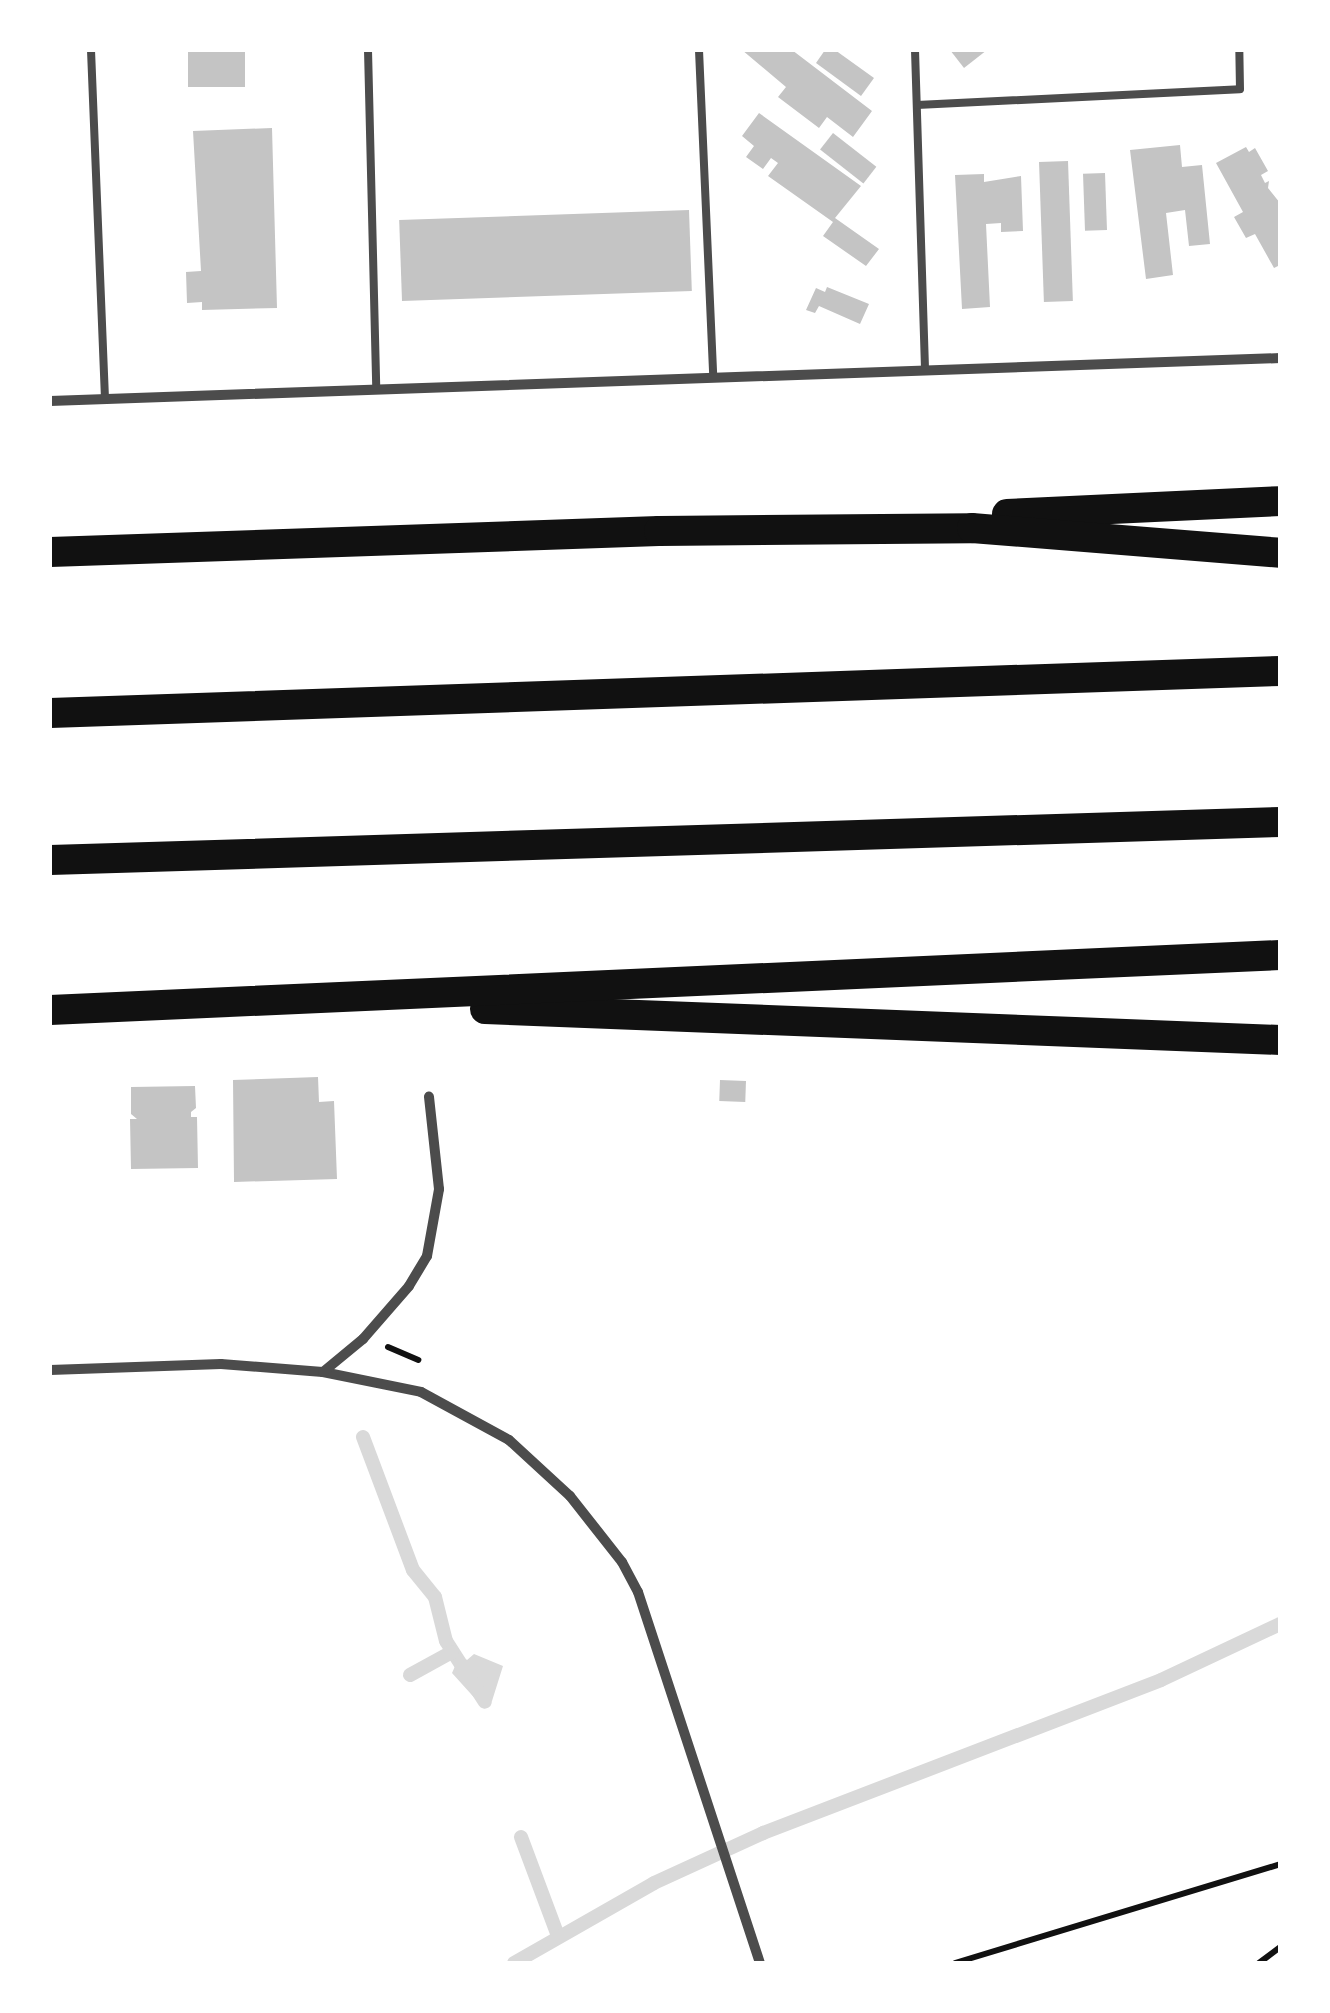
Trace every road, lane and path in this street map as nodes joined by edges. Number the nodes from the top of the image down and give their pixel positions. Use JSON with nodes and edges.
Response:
{"nodes":[{"id":1,"x":91,"y":50,"type":"edge"},
{"id":2,"x":368,"y":50,"type":"edge"},
{"id":3,"x":699,"y":50,"type":"edge"},
{"id":4,"x":915,"y":50,"type":"edge"},
{"id":5,"x":1239,"y":50,"type":"edge"},
{"id":6,"x":917,"y":105,"type":"junction"},
{"id":7,"x":1280,"y":358,"type":"edge"},
{"id":8,"x":925,"y":370,"type":"junction"},
{"id":9,"x":714,"y":376,"type":"junction"},
{"id":10,"x":376,"y":388,"type":"junction"},
{"id":11,"x":106,"y":399,"type":"junction"},
{"id":12,"x":50,"y":401,"type":"edge"},
{"id":13,"x":1280,"y":501,"type":"edge"},
{"id":14,"x":659,"y":532,"type":"junction"},
{"id":15,"x":50,"y":552,"type":"edge"},
{"id":16,"x":1280,"y":553,"type":"edge"},
{"id":17,"x":1280,"y":671,"type":"edge"},
{"id":18,"x":50,"y":713,"type":"edge"},
{"id":19,"x":1280,"y":822,"type":"edge"},
{"id":20,"x":50,"y":860,"type":"edge"},
{"id":21,"x":1280,"y":955,"type":"edge"},
{"id":22,"x":282,"y":1002,"type":"junction"},
{"id":23,"x":50,"y":1010,"type":"edge"},
{"id":24,"x":1280,"y":1040,"type":"edge"},
{"id":25,"x":429,"y":1098,"type":"dead end"},
{"id":26,"x":50,"y":1370,"type":"edge"},
{"id":27,"x":323,"y":1372,"type":"junction"},
{"id":28,"x":1280,"y":1864,"type":"edge"},
{"id":29,"x":1280,"y":1947,"type":"edge"},
{"id":30,"x":760,"y":1963,"type":"edge"},
{"id":31,"x":956,"y":1963,"type":"edge"},
{"id":32,"x":1259,"y":1963,"type":"edge"}],
"edges":[{"from":1,"to":11,"type":"lane"},
{"from":2,"to":10,"type":"lane"},
{"from":3,"to":9,"type":"lane"},
{"from":4,"to":6,"type":"lane"},
{"from":5,"to":6,"type":"lane"},
{"from":6,"to":8,"type":"lane"},
{"from":7,"to":8,"type":"street"},
{"from":8,"to":9,"type":"street"},
{"from":9,"to":10,"type":"street"},
{"from":10,"to":11,"type":"street"},
{"from":11,"to":12,"type":"street"},
{"from":13,"to":14,"type":"highway"},
{"from":14,"to":15,"type":"highway"},
{"from":14,"to":16,"type":"highway"},
{"from":17,"to":18,"type":"highway"},
{"from":19,"to":20,"type":"highway"},
{"from":21,"to":22,"type":"highway"},
{"from":22,"to":23,"type":"highway"},
{"from":22,"to":24,"type":"highway"},
{"from":25,"to":27,"type":"street"},
{"from":26,"to":27,"type":"street"},
{"from":27,"to":30,"type":"street"},
{"from":28,"to":31,"type":"path"},
{"from":29,"to":32,"type":"path"}]}
